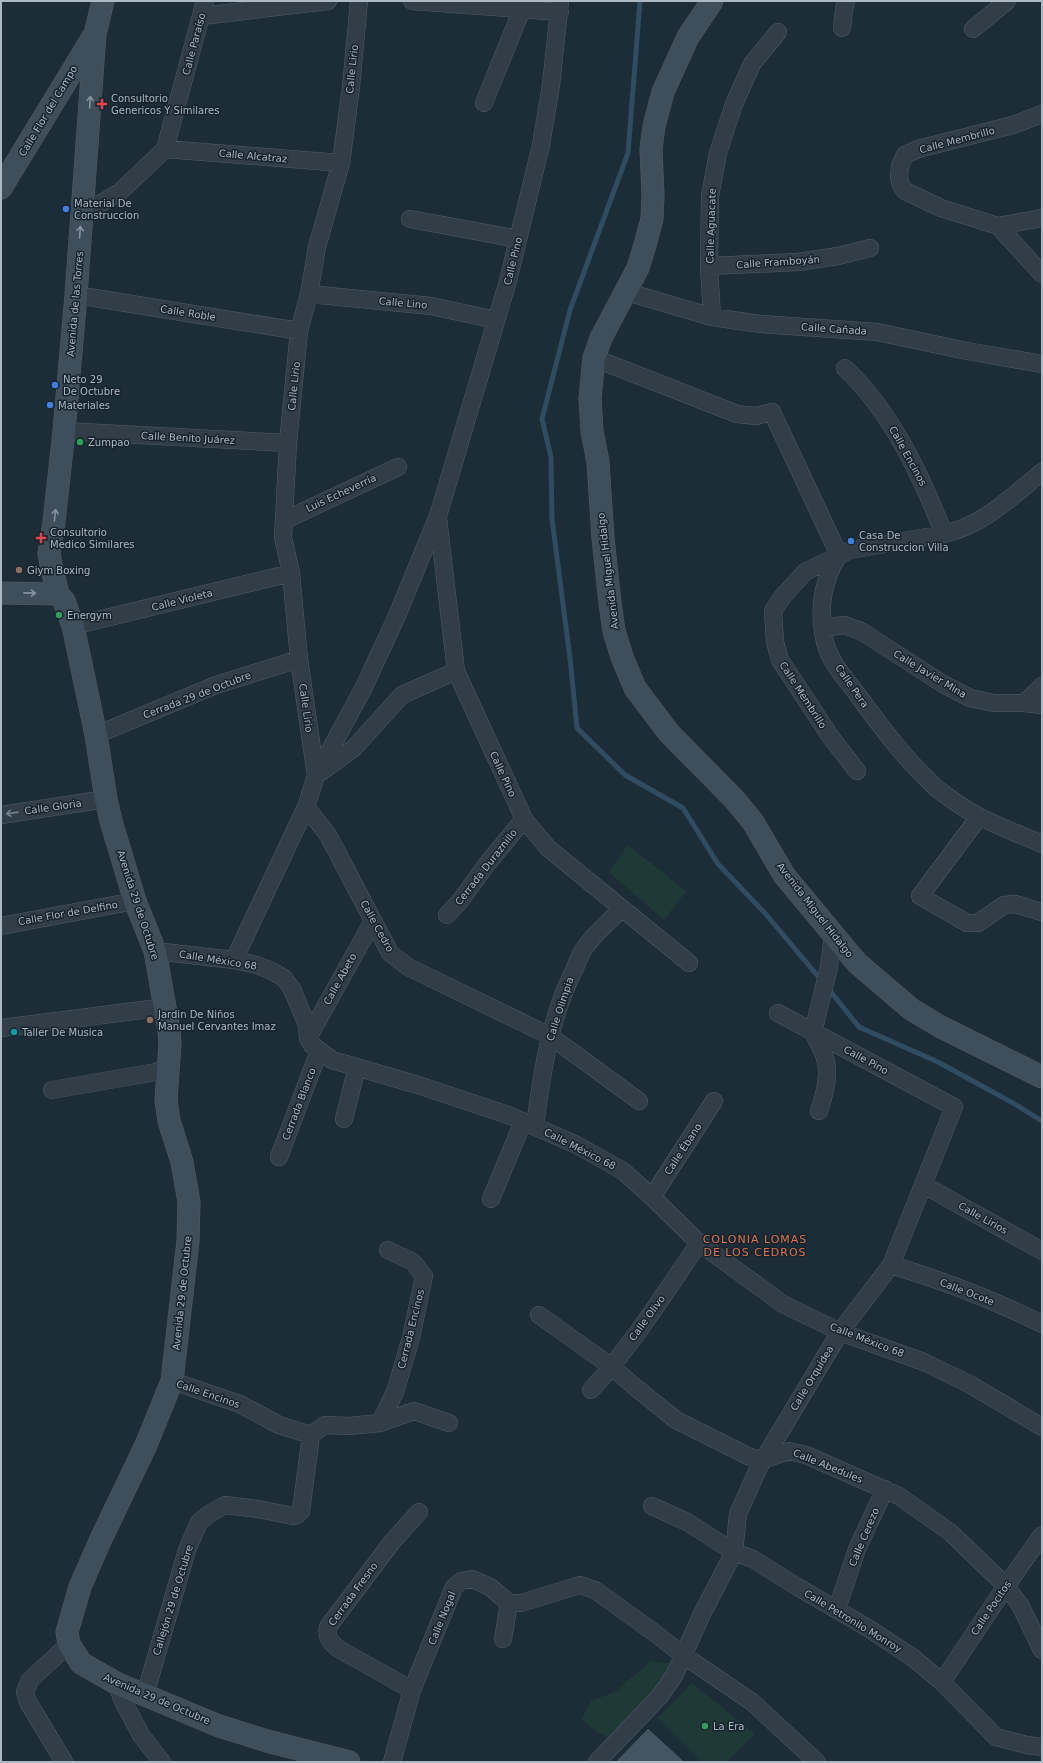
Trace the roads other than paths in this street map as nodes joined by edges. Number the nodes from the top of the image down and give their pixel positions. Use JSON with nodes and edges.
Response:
{"nodes":[{"id":1,"x":328,"y":1,"type":"edge"},
{"id":2,"x":359,"y":1,"type":"edge"},
{"id":3,"x":412,"y":1,"type":"edge"},
{"id":4,"x":712,"y":1,"type":"edge"},
{"id":5,"x":846,"y":1,"type":"edge"},
{"id":6,"x":1007,"y":1,"type":"edge"},
{"id":7,"x":103,"y":2,"type":"edge"},
{"id":8,"x":560,"y":6,"type":"edge"},
{"id":9,"x":203,"y":8,"type":"edge"},
{"id":10,"x":522,"y":9,"type":"junction"},
{"id":11,"x":842,"y":28,"type":"dead end"},
{"id":12,"x":973,"y":29,"type":"dead end"},
{"id":13,"x":778,"y":32,"type":"dead end"},
{"id":14,"x":95,"y":34,"type":"junction"},
{"id":15,"x":484,"y":103,"type":"dead end"},
{"id":16,"x":1042,"y":114,"type":"edge"},
{"id":17,"x":165,"y":149,"type":"junction"},
{"id":18,"x":341,"y":163,"type":"junction"},
{"id":19,"x":1,"y":188,"type":"edge"},
{"id":20,"x":82,"y":207,"type":"junction"},
{"id":21,"x":1042,"y":218,"type":"edge"},
{"id":22,"x":410,"y":219,"type":"dead end"},
{"id":23,"x":998,"y":226,"type":"junction"},
{"id":24,"x":518,"y":239,"type":"junction"},
{"id":25,"x":870,"y":248,"type":"dead end"},
{"id":26,"x":709,"y":266,"type":"junction"},
{"id":27,"x":1042,"y":274,"type":"edge"},
{"id":28,"x":627,"y":292,"type":"junction"},
{"id":29,"x":309,"y":294,"type":"junction"},
{"id":30,"x":76,"y":295,"type":"junction"},
{"id":31,"x":712,"y":317,"type":"junction"},
{"id":32,"x":496,"y":320,"type":"junction"},
{"id":33,"x":300,"y":331,"type":"junction"},
{"id":34,"x":594,"y":358,"type":"junction"},
{"id":35,"x":1042,"y":364,"type":"edge"},
{"id":36,"x":845,"y":368,"type":"dead end"},
{"id":37,"x":64,"y":431,"type":"junction"},
{"id":38,"x":288,"y":443,"type":"junction"},
{"id":39,"x":398,"y":467,"type":"dead end"},
{"id":40,"x":1042,"y":472,"type":"edge"},
{"id":41,"x":438,"y":516,"type":"junction"},
{"id":42,"x":285,"y":520,"type":"junction"},
{"id":43,"x":944,"y":534,"type":"junction"},
{"id":44,"x":839,"y":555,"type":"junction"},
{"id":45,"x":291,"y":573,"type":"junction"},
{"id":46,"x":1,"y":593,"type":"edge"},
{"id":47,"x":58,"y":594,"type":"junction"},
{"id":48,"x":73,"y":626,"type":"junction"},
{"id":49,"x":823,"y":628,"type":"junction"},
{"id":50,"x":299,"y":659,"type":"junction"},
{"id":51,"x":456,"y":671,"type":"junction"},
{"id":52,"x":1042,"y":686,"type":"edge"},
{"id":53,"x":1024,"y":703,"type":"junction"},
{"id":54,"x":1042,"y":705,"type":"edge"},
{"id":55,"x":96,"y":735,"type":"junction"},
{"id":56,"x":857,"y":771,"type":"dead end"},
{"id":57,"x":316,"y":776,"type":"junction"},
{"id":58,"x":106,"y":799,"type":"junction"},
{"id":59,"x":306,"y":807,"type":"junction"},
{"id":60,"x":1,"y":815,"type":"edge"},
{"id":61,"x":979,"y":817,"type":"junction"},
{"id":62,"x":524,"y":819,"type":"junction"},
{"id":63,"x":1042,"y":844,"type":"edge"},
{"id":64,"x":135,"y":901,"type":"junction"},
{"id":65,"x":622,"y":909,"type":"junction"},
{"id":66,"x":1042,"y":912,"type":"edge"},
{"id":67,"x":447,"y":915,"type":"dead end"},
{"id":68,"x":373,"y":921,"type":"junction"},
{"id":69,"x":1,"y":926,"type":"edge"},
{"id":70,"x":833,"y":934,"type":"junction"},
{"id":71,"x":155,"y":951,"type":"junction"},
{"id":72,"x":234,"y":960,"type":"junction"},
{"id":73,"x":689,"y":963,"type":"dead end"},
{"id":74,"x":166,"y":1007,"type":"junction"},
{"id":75,"x":778,"y":1013,"type":"dead end"},
{"id":76,"x":814,"y":1027,"type":"junction"},
{"id":77,"x":1,"y":1028,"type":"edge"},
{"id":78,"x":550,"y":1036,"type":"junction"},
{"id":79,"x":308,"y":1038,"type":"junction"},
{"id":80,"x":319,"y":1051,"type":"junction"},
{"id":81,"x":167,"y":1067,"type":"junction"},
{"id":82,"x":357,"y":1067,"type":"junction"},
{"id":83,"x":1042,"y":1077,"type":"edge"},
{"id":84,"x":52,"y":1090,"type":"dead end"},
{"id":85,"x":639,"y":1101,"type":"dead end"},
{"id":86,"x":714,"y":1101,"type":"dead end"},
{"id":87,"x":954,"y":1107,"type":"joint"},
{"id":88,"x":819,"y":1111,"type":"dead end"},
{"id":89,"x":344,"y":1119,"type":"dead end"},
{"id":90,"x":529,"y":1124,"type":"junction"},
{"id":91,"x":279,"y":1157,"type":"dead end"},
{"id":92,"x":924,"y":1186,"type":"junction"},
{"id":93,"x":652,"y":1197,"type":"junction"},
{"id":94,"x":491,"y":1199,"type":"dead end"},
{"id":95,"x":698,"y":1243,"type":"junction"},
{"id":96,"x":388,"y":1250,"type":"dead end"},
{"id":97,"x":1042,"y":1251,"type":"edge"},
{"id":98,"x":891,"y":1265,"type":"junction"},
{"id":99,"x":539,"y":1315,"type":"dead end"},
{"id":100,"x":1042,"y":1324,"type":"edge"},
{"id":101,"x":840,"y":1332,"type":"junction"},
{"id":102,"x":612,"y":1367,"type":"junction"},
{"id":103,"x":172,"y":1382,"type":"junction"},
{"id":104,"x":591,"y":1390,"type":"dead end"},
{"id":105,"x":380,"y":1422,"type":"junction"},
{"id":106,"x":448,"y":1423,"type":"dead end"},
{"id":107,"x":1042,"y":1427,"type":"edge"},
{"id":108,"x":311,"y":1435,"type":"junction"},
{"id":109,"x":762,"y":1460,"type":"junction"},
{"id":110,"x":885,"y":1489,"type":"junction"},
{"id":111,"x":652,"y":1506,"type":"dead end"},
{"id":112,"x":419,"y":1512,"type":"dead end"},
{"id":113,"x":1042,"y":1535,"type":"edge"},
{"id":114,"x":734,"y":1552,"type":"junction"},
{"id":115,"x":1006,"y":1586,"type":"junction"},
{"id":116,"x":509,"y":1603,"type":"junction"},
{"id":117,"x":837,"y":1610,"type":"junction"},
{"id":118,"x":503,"y":1639,"type":"dead end"},
{"id":119,"x":69,"y":1644,"type":"junction"},
{"id":120,"x":1042,"y":1650,"type":"edge"},
{"id":121,"x":683,"y":1655,"type":"junction"},
{"id":122,"x":942,"y":1682,"type":"junction"},
{"id":123,"x":116,"y":1684,"type":"junction"},
{"id":124,"x":412,"y":1690,"type":"junction"},
{"id":125,"x":145,"y":1695,"type":"junction"},
{"id":126,"x":1042,"y":1747,"type":"edge"},
{"id":127,"x":64,"y":1762,"type":"edge"},
{"id":128,"x":162,"y":1762,"type":"edge"},
{"id":129,"x":350,"y":1762,"type":"edge"},
{"id":130,"x":392,"y":1762,"type":"edge"},
{"id":131,"x":597,"y":1762,"type":"edge"},
{"id":132,"x":817,"y":1762,"type":"edge"}],
"edges":[{"from":1,"to":9,"type":"street"},
{"from":2,"to":18,"type":"street","name":"Calle Lirio"},
{"from":3,"to":10,"type":"street"},
{"from":4,"to":28,"type":"street","name":"Avenida Miguel Hidalgo"},
{"from":5,"to":11,"type":"street"},
{"from":6,"to":12,"type":"street"},
{"from":7,"to":14,"type":"street","name":"Avenida de las Torres"},
{"from":8,"to":10,"type":"street"},
{"from":8,"to":24,"type":"street","name":"Calle Pino"},
{"from":9,"to":17,"type":"street","name":"Calle Paraíso"},
{"from":10,"to":15,"type":"street"},
{"from":13,"to":26,"type":"street","name":"Calle Aguacate"},
{"from":14,"to":19,"type":"street","name":"Calle Flor del Campo"},
{"from":20,"to":14,"type":"street","name":"Avenida de las Torres","one_way":true},
{"from":16,"to":23,"type":"street","name":"Calle Membrillo"},
{"from":17,"to":18,"type":"street","name":"Calle Alcatraz"},
{"from":17,"to":20,"type":"street"},
{"from":18,"to":29,"type":"street","name":"Calle Lirio"},
{"from":30,"to":20,"type":"street","name":"Avenida de las Torres","one_way":true},
{"from":21,"to":23,"type":"street"},
{"from":22,"to":24,"type":"street"},
{"from":23,"to":27,"type":"street","name":"Calle Membrillo"},
{"from":24,"to":32,"type":"street","name":"Calle Pino"},
{"from":25,"to":26,"type":"street","name":"Calle Framboyán"},
{"from":26,"to":31,"type":"street","name":"Calle Aguacate"},
{"from":28,"to":31,"type":"street","name":"Calle Cañada"},
{"from":28,"to":34,"type":"street","name":"Avenida Miguel Hidalgo"},
{"from":29,"to":32,"type":"street","name":"Calle Lino"},
{"from":29,"to":33,"type":"street","name":"Calle Lirio"},
{"from":30,"to":33,"type":"street","name":"Calle Roble"},
{"from":30,"to":37,"type":"street","name":"Avenida de las Torres"},
{"from":31,"to":35,"type":"street","name":"Calle Cañada"},
{"from":32,"to":41,"type":"street","name":"Calle Pino"},
{"from":33,"to":38,"type":"street","name":"Calle Lirio"},
{"from":34,"to":44,"type":"street"},
{"from":34,"to":70,"type":"street","name":"Avenida Miguel Hidalgo"},
{"from":36,"to":43,"type":"street","name":"Calle Encinos"},
{"from":37,"to":38,"type":"street","name":"Calle Benito Juárez"},
{"from":47,"to":37,"type":"street","name":"Avenida de las Torres","one_way":true},
{"from":38,"to":42,"type":"street","name":"Calle Lirio"},
{"from":39,"to":42,"type":"street","name":"Luis Echeverría"},
{"from":40,"to":43,"type":"street","name":"Calle Membrillo"},
{"from":41,"to":51,"type":"street","name":"Calle Pino"},
{"from":41,"to":57,"type":"street","name":"Calle Pino"},
{"from":42,"to":45,"type":"street","name":"Calle Lirio"},
{"from":43,"to":44,"type":"street","name":"Calle Membrillo"},
{"from":44,"to":49,"type":"street","name":"Calle Pera"},
{"from":44,"to":56,"type":"street","name":"Calle Membrillo"},
{"from":45,"to":48,"type":"street","name":"Calle Violeta"},
{"from":45,"to":50,"type":"street","name":"Calle Lirio"},
{"from":46,"to":47,"type":"street","one_way":true},
{"from":47,"to":48,"type":"street","name":"Avenida de las Torres"},
{"from":48,"to":55,"type":"street","name":"Avenida 29 de Octubre"},
{"from":49,"to":53,"type":"street","name":"Calle Javier Mina"},
{"from":49,"to":61,"type":"street","name":"Calle Pera"},
{"from":50,"to":55,"type":"street","name":"Cerrada 29 de Octubre"},
{"from":50,"to":57,"type":"street","name":"Calle Lirio"},
{"from":51,"to":57,"type":"street"},
{"from":51,"to":62,"type":"street","name":"Calle Pino"},
{"from":52,"to":53,"type":"street"},
{"from":53,"to":54,"type":"street","name":"Calle Javier Mina"},
{"from":55,"to":58,"type":"street","name":"Avenida 29 de Octubre"},
{"from":57,"to":59,"type":"street","name":"Calle Pino"},
{"from":58,"to":60,"type":"street","name":"Calle Gloria","one_way":true},
{"from":58,"to":64,"type":"street","name":"Avenida 29 de Octubre"},
{"from":59,"to":68,"type":"street","name":"Calle Cedro"},
{"from":59,"to":72,"type":"street","name":"Calle Pino"},
{"from":61,"to":63,"type":"street","name":"Calle Pera"},
{"from":61,"to":66,"type":"street"},
{"from":62,"to":65,"type":"street","name":"Calle Pino"},
{"from":62,"to":67,"type":"street","name":"Cerrada Duraznillo"},
{"from":64,"to":69,"type":"street","name":"Calle Flor de Delfino"},
{"from":64,"to":71,"type":"street","name":"Avenida 29 de Octubre"},
{"from":65,"to":73,"type":"street","name":"Calle Pino"},
{"from":65,"to":78,"type":"street","name":"Calle Olimpia"},
{"from":68,"to":78,"type":"street","name":"Calle Cedro"},
{"from":68,"to":79,"type":"street","name":"Calle Abeto"},
{"from":70,"to":76,"type":"street"},
{"from":70,"to":83,"type":"street","name":"Avenida Miguel Hidalgo"},
{"from":71,"to":72,"type":"street","name":"Calle México 68"},
{"from":71,"to":74,"type":"street","name":"Avenida 29 de Octubre"},
{"from":72,"to":79,"type":"street","name":"Calle México 68"},
{"from":74,"to":77,"type":"street"},
{"from":74,"to":81,"type":"street","name":"Avenida 29 de Octubre"},
{"from":75,"to":76,"type":"street","name":"Calle Pino"},
{"from":76,"to":87,"type":"street","name":"Calle Pino"},
{"from":76,"to":88,"type":"street"},
{"from":78,"to":85,"type":"street","name":"Calle Cedro"},
{"from":78,"to":90,"type":"street","name":"Calle Olimpia"},
{"from":79,"to":80,"type":"street","name":"Calle México 68"},
{"from":80,"to":82,"type":"street","name":"Calle México 68"},
{"from":80,"to":91,"type":"street","name":"Cerrada Blanco"},
{"from":81,"to":84,"type":"street"},
{"from":81,"to":103,"type":"street","name":"Avenida 29 de Octubre"},
{"from":82,"to":89,"type":"street"},
{"from":82,"to":90,"type":"street","name":"Calle México 68"},
{"from":86,"to":93,"type":"street","name":"Calle Ébano"},
{"from":87,"to":92,"type":"street","name":"Calle Orquídea"},
{"from":90,"to":93,"type":"street","name":"Calle México 68"},
{"from":90,"to":94,"type":"street","name":"Calle Olimpia"},
{"from":92,"to":97,"type":"street","name":"Calle Lirios"},
{"from":92,"to":98,"type":"street","name":"Calle Orquídea"},
{"from":93,"to":95,"type":"street","name":"Calle México 68"},
{"from":95,"to":101,"type":"street","name":"Calle México 68"},
{"from":95,"to":102,"type":"street","name":"Calle Olivo"},
{"from":96,"to":105,"type":"street","name":"Cerrada Encinos"},
{"from":98,"to":100,"type":"street","name":"Calle Ocote"},
{"from":98,"to":101,"type":"street","name":"Calle Orquídea"},
{"from":99,"to":102,"type":"street"},
{"from":101,"to":107,"type":"street","name":"Calle México 68"},
{"from":101,"to":109,"type":"street","name":"Calle Orquídea"},
{"from":102,"to":104,"type":"street","name":"Calle Olivo"},
{"from":102,"to":109,"type":"street"},
{"from":103,"to":108,"type":"street","name":"Calle Encinos"},
{"from":103,"to":119,"type":"street","name":"Avenida 29 de Octubre"},
{"from":105,"to":106,"type":"street"},
{"from":105,"to":108,"type":"street"},
{"from":108,"to":125,"type":"street","name":"Callejón 29 de Octubre"},
{"from":109,"to":110,"type":"street","name":"Calle Abedules"},
{"from":109,"to":114,"type":"street","name":"Calle Orquídea"},
{"from":110,"to":115,"type":"street","name":"Calle Abedules"},
{"from":110,"to":117,"type":"street","name":"Calle Cerezo"},
{"from":111,"to":114,"type":"street","name":"Calle Petronilo Monroy"},
{"from":112,"to":124,"type":"street","name":"Cerrada Fresno"},
{"from":113,"to":115,"type":"street","name":"Calle Pocitos"},
{"from":114,"to":117,"type":"street","name":"Calle Petronilo Monroy"},
{"from":114,"to":121,"type":"street","name":"Calle Orquídea"},
{"from":115,"to":120,"type":"street","name":"Calle Abedules"},
{"from":115,"to":122,"type":"street","name":"Calle Pocitos"},
{"from":116,"to":118,"type":"street"},
{"from":116,"to":121,"type":"street"},
{"from":116,"to":124,"type":"street","name":"Calle Nogal"},
{"from":117,"to":122,"type":"street","name":"Calle Petronilo Monroy"},
{"from":119,"to":123,"type":"street","name":"Avenida 29 de Octubre"},
{"from":119,"to":127,"type":"street"},
{"from":121,"to":131,"type":"street","name":"Calle Orquídea"},
{"from":121,"to":132,"type":"street"},
{"from":122,"to":126,"type":"street","name":"Calle Petronilo Monroy"},
{"from":123,"to":125,"type":"street","name":"Avenida 29 de Octubre"},
{"from":123,"to":128,"type":"street"},
{"from":124,"to":130,"type":"street","name":"Calle Nogal"},
{"from":125,"to":129,"type":"street","name":"Avenida 29 de Octubre"}]}
